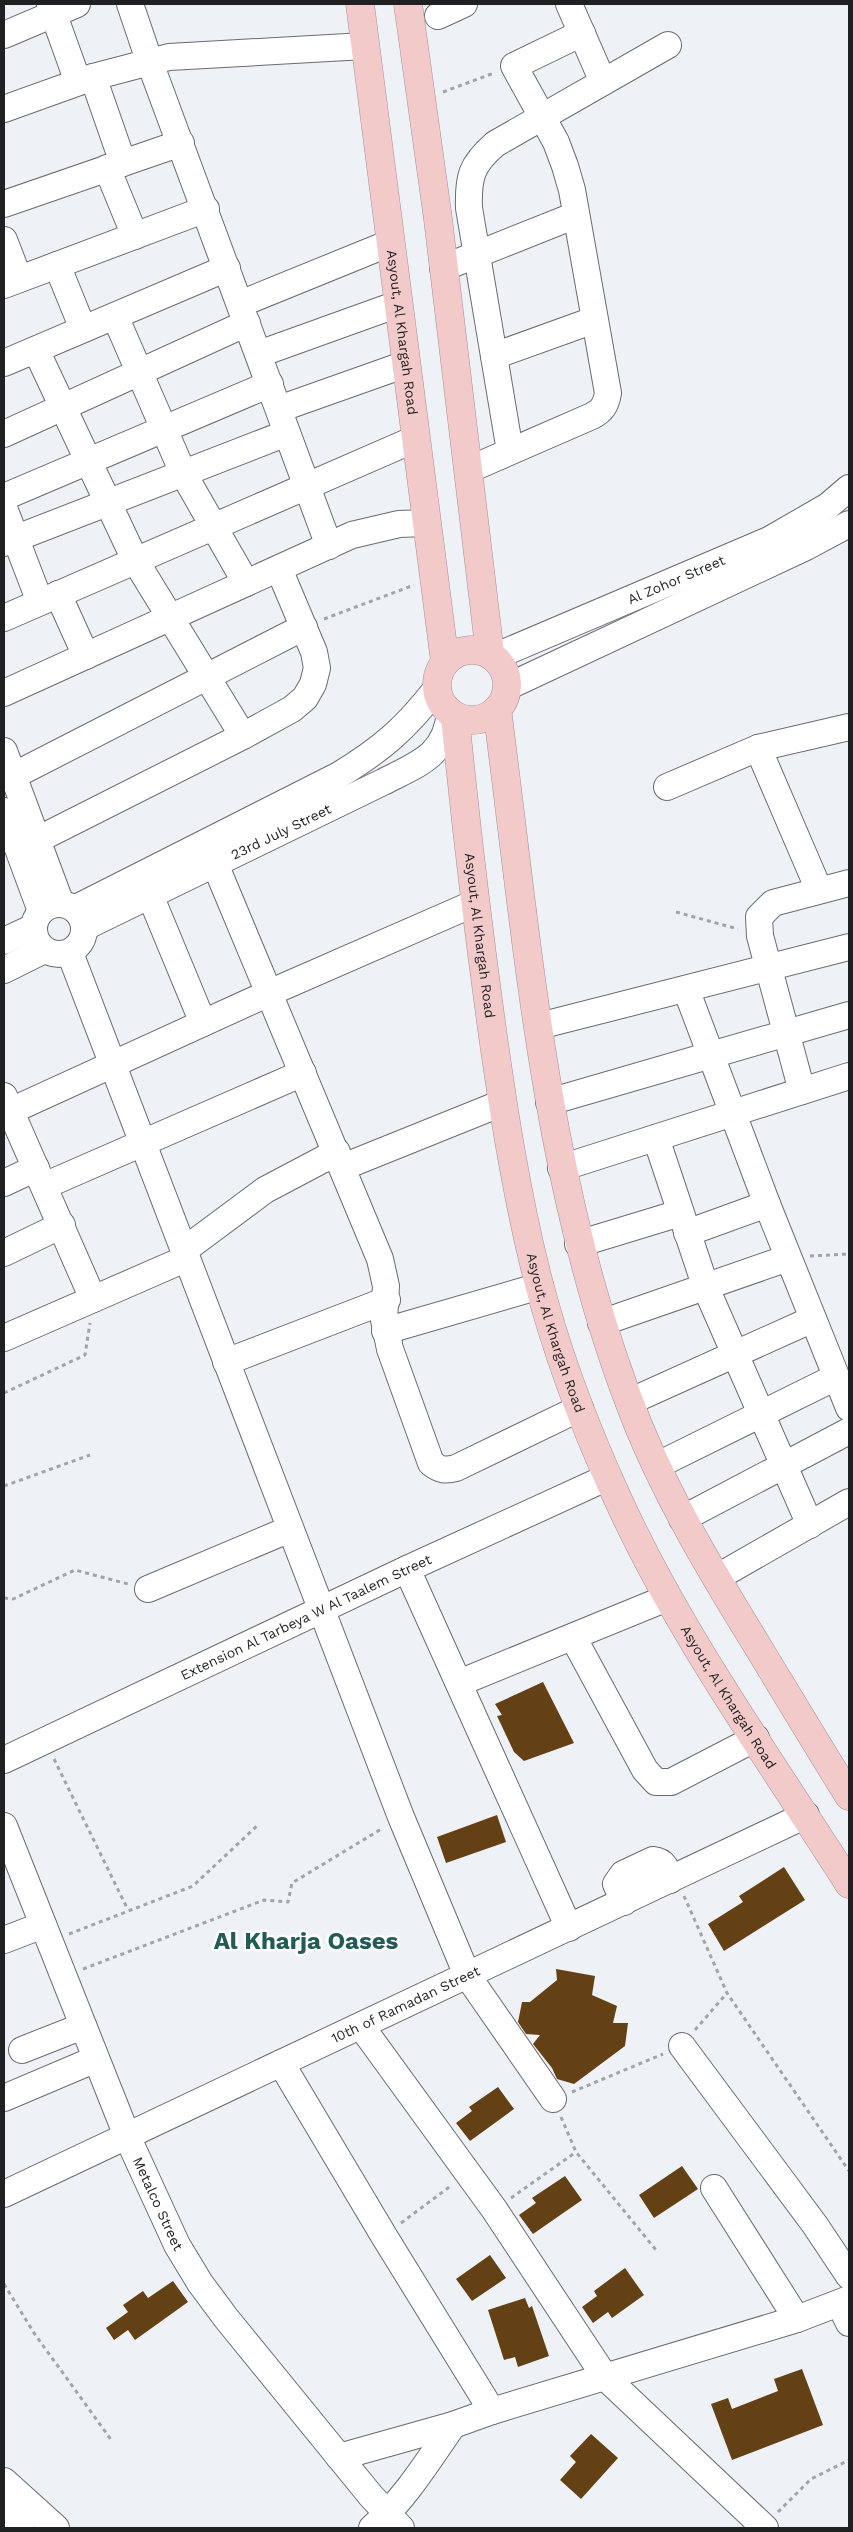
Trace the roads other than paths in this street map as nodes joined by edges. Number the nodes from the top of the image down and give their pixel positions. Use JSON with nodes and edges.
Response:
{"nodes":[{"id":1,"x":77,"y":4,"type":"edge"},
{"id":2,"x":130,"y":4,"type":"edge"},
{"id":3,"x":360,"y":4,"type":"edge"},
{"id":4,"x":408,"y":4,"type":"edge"},
{"id":5,"x":464,"y":4,"type":"edge"},
{"id":6,"x":569,"y":4,"type":"edge"},
{"id":7,"x":51,"y":9,"type":"edge"},
{"id":8,"x":438,"y":16,"type":"dead end"},
{"id":9,"x":582,"y":33,"type":"junction"},
{"id":10,"x":4,"y":35,"type":"edge"},
{"id":11,"x":668,"y":45,"type":"dead end"},
{"id":12,"x":365,"y":46,"type":"junction"},
{"id":13,"x":149,"y":60,"type":"junction"},
{"id":14,"x":85,"y":80,"type":"junction"},
{"id":15,"x":604,"y":82,"type":"junction"},
{"id":16,"x":4,"y":109,"type":"edge"},
{"id":17,"x":542,"y":117,"type":"junction"},
{"id":18,"x":181,"y":142,"type":"junction"},
{"id":19,"x":115,"y":166,"type":"junction"},
{"id":20,"x":4,"y":204,"type":"edge"},
{"id":21,"x":206,"y":209,"type":"junction"},
{"id":22,"x":576,"y":215,"type":"junction"},
{"id":23,"x":135,"y":236,"type":"junction"},
{"id":24,"x":4,"y":240,"type":"edge"},
{"id":25,"x":390,"y":243,"type":"junction"},
{"id":26,"x":477,"y":256,"type":"junction"},
{"id":27,"x":57,"y":264,"type":"junction"},
{"id":28,"x":227,"y":268,"type":"junction"},
{"id":29,"x":443,"y":268,"type":"junction"},
{"id":30,"x":12,"y":282,"type":"edge"},
{"id":31,"x":398,"y":304,"type":"junction"},
{"id":32,"x":244,"y":313,"type":"junction"},
{"id":33,"x":115,"y":316,"type":"junction"},
{"id":34,"x":594,"y":320,"type":"junction"},
{"id":35,"x":83,"y":329,"type":"junction"},
{"id":36,"x":36,"y":350,"type":"junction"},
{"id":37,"x":259,"y":354,"type":"junction"},
{"id":38,"x":494,"y":356,"type":"junction"},
{"id":39,"x":4,"y":363,"type":"edge"},
{"id":40,"x":406,"y":364,"type":"junction"},
{"id":41,"x":139,"y":372,"type":"junction"},
{"id":42,"x":270,"y":384,"type":"junction"},
{"id":43,"x":62,"y":407,"type":"junction"},
{"id":44,"x":279,"y":409,"type":"junction"},
{"id":45,"x":164,"y":429,"type":"junction"},
{"id":46,"x":287,"y":433,"type":"junction"},
{"id":47,"x":4,"y":434,"type":"edge"},
{"id":48,"x":415,"y":439,"type":"junction"},
{"id":49,"x":510,"y":451,"type":"junction"},
{"id":50,"x":87,"y":461,"type":"junction"},
{"id":51,"x":468,"y":470,"type":"junction"},
{"id":52,"x":183,"y":473,"type":"junction"},
{"id":53,"x":307,"y":486,"type":"junction"},
{"id":54,"x":849,"y":488,"type":"edge"},
{"id":55,"x":4,"y":497,"type":"edge"},
{"id":56,"x":106,"y":503,"type":"junction"},
{"id":57,"x":4,"y":508,"type":"edge"},
{"id":58,"x":426,"y":523,"type":"junction"},
{"id":59,"x":849,"y":524,"type":"edge"},
{"id":60,"x":212,"y":527,"type":"junction"},
{"id":61,"x":10,"y":541,"type":"edge"},
{"id":62,"x":329,"y":546,"type":"junction"},
{"id":63,"x":135,"y":560,"type":"junction"},
{"id":64,"x":279,"y":569,"type":"junction"},
{"id":65,"x":246,"y":583,"type":"junction"},
{"id":66,"x":49,"y":598,"type":"junction"},
{"id":67,"x":4,"y":618,"type":"edge"},
{"id":68,"x":170,"y":618,"type":"junction"},
{"id":69,"x":304,"y":627,"type":"junction"},
{"id":70,"x":86,"y":656,"type":"junction"},
{"id":71,"x":492,"y":656,"type":"junction"},
{"id":72,"x":444,"y":662,"type":"junction"},
{"id":73,"x":205,"y":676,"type":"junction"},
{"id":74,"x":437,"y":688,"type":"junction"},
{"id":75,"x":4,"y":693,"type":"edge"},
{"id":76,"x":502,"y":698,"type":"junction"},
{"id":77,"x":453,"y":714,"type":"junction"},
{"id":78,"x":849,"y":727,"type":"edge"},
{"id":79,"x":243,"y":736,"type":"junction"},
{"id":80,"x":758,"y":748,"type":"junction"},
{"id":81,"x":4,"y":751,"type":"edge"},
{"id":82,"x":13,"y":776,"type":"junction"},
{"id":83,"x":667,"y":787,"type":"dead end"},
{"id":84,"x":4,"y":811,"type":"edge"},
{"id":85,"x":37,"y":840,"type":"junction"},
{"id":86,"x":215,"y":864,"type":"junction"},
{"id":87,"x":849,"y":884,"type":"edge"},
{"id":88,"x":819,"y":890,"type":"junction"},
{"id":89,"x":150,"y":895,"type":"junction"},
{"id":90,"x":475,"y":903,"type":"junction"},
{"id":91,"x":59,"y":916,"type":"junction"},
{"id":92,"x":4,"y":941,"type":"edge"},
{"id":93,"x":849,"y":947,"type":"edge"},
{"id":94,"x":44,"y":950,"type":"junction"},
{"id":95,"x":70,"y":953,"type":"junction"},
{"id":96,"x":769,"y":968,"type":"junction"},
{"id":97,"x":4,"y":970,"type":"edge"},
{"id":98,"x":686,"y":989,"type":"junction"},
{"id":99,"x":269,"y":993,"type":"junction"},
{"id":100,"x":849,"y":1015,"type":"edge"},
{"id":101,"x":203,"y":1023,"type":"junction"},
{"id":102,"x":538,"y":1026,"type":"junction"},
{"id":103,"x":787,"y":1033,"type":"junction"},
{"id":104,"x":710,"y":1055,"type":"junction"},
{"id":105,"x":112,"y":1064,"type":"junction"},
{"id":106,"x":303,"y":1073,"type":"junction"},
{"id":107,"x":849,"y":1076,"type":"edge"},
{"id":108,"x":802,"y":1091,"type":"junction"},
{"id":109,"x":549,"y":1102,"type":"junction"},
{"id":110,"x":502,"y":1103,"type":"junction"},
{"id":111,"x":6,"y":1107,"type":"edge"},
{"id":112,"x":732,"y":1113,"type":"junction"},
{"id":113,"x":656,"y":1138,"type":"junction"},
{"id":114,"x":141,"y":1144,"type":"junction"},
{"id":115,"x":340,"y":1159,"type":"junction"},
{"id":116,"x":561,"y":1168,"type":"junction"},
{"id":117,"x":40,"y":1177,"type":"junction"},
{"id":118,"x":4,"y":1183,"type":"edge"},
{"id":119,"x":767,"y":1204,"type":"junction"},
{"id":120,"x":683,"y":1223,"type":"junction"},
{"id":121,"x":62,"y":1225,"type":"junction"},
{"id":122,"x":578,"y":1244,"type":"junction"},
{"id":123,"x":4,"y":1254,"type":"edge"},
{"id":124,"x":184,"y":1255,"type":"junction"},
{"id":125,"x":788,"y":1258,"type":"junction"},
{"id":126,"x":540,"y":1286,"type":"junction"},
{"id":127,"x":706,"y":1288,"type":"junction"},
{"id":128,"x":93,"y":1299,"type":"junction"},
{"id":129,"x":387,"y":1300,"type":"junction"},
{"id":130,"x":813,"y":1320,"type":"junction"},
{"id":131,"x":601,"y":1323,"type":"junction"},
{"id":132,"x":385,"y":1331,"type":"junction"},
{"id":133,"x":4,"y":1338,"type":"edge"},
{"id":134,"x":734,"y":1356,"type":"junction"},
{"id":135,"x":226,"y":1362,"type":"junction"},
{"id":136,"x":836,"y":1377,"type":"junction"},
{"id":137,"x":629,"y":1402,"type":"junction"},
{"id":138,"x":580,"y":1408,"type":"junction"},
{"id":139,"x":849,"y":1408,"type":"edge"},
{"id":140,"x":761,"y":1415,"type":"junction"},
{"id":141,"x":849,"y":1431,"type":"edge"},
{"id":142,"x":656,"y":1466,"type":"junction"},
{"id":143,"x":784,"y":1467,"type":"junction"},
{"id":144,"x":608,"y":1477,"type":"junction"},
{"id":145,"x":849,"y":1502,"type":"edge"},
{"id":146,"x":682,"y":1519,"type":"junction"},
{"id":147,"x":810,"y":1525,"type":"junction"},
{"id":148,"x":290,"y":1529,"type":"junction"},
{"id":149,"x":407,"y":1569,"type":"junction"},
{"id":150,"x":716,"y":1578,"type":"junction"},
{"id":151,"x":148,"y":1589,"type":"road end"},
{"id":152,"x":667,"y":1598,"type":"junction"},
{"id":153,"x":321,"y":1611,"type":"junction"},
{"id":154,"x":573,"y":1637,"type":"junction"},
{"id":155,"x":459,"y":1683,"type":"junction"},
{"id":156,"x":756,"y":1738,"type":"junction"},
{"id":157,"x":4,"y":1760,"type":"edge"},
{"id":158,"x":848,"y":1792,"type":"edge"},
{"id":159,"x":806,"y":1815,"type":"junction"},
{"id":160,"x":4,"y":1826,"type":"edge"},
{"id":161,"x":849,"y":1884,"type":"edge"},
{"id":162,"x":569,"y":1928,"type":"junction"},
{"id":163,"x":46,"y":1933,"type":"junction"},
{"id":164,"x":4,"y":1940,"type":"edge"},
{"id":165,"x":467,"y":1976,"type":"junction"},
{"id":166,"x":83,"y":2026,"type":"junction"},
{"id":167,"x":361,"y":2026,"type":"junction"},
{"id":168,"x":682,"y":2046,"type":"road end"},
{"id":169,"x":22,"y":2050,"type":"dead end"},
{"id":170,"x":96,"y":2059,"type":"junction"},
{"id":171,"x":281,"y":2063,"type":"junction"},
{"id":172,"x":4,"y":2098,"type":"edge"},
{"id":173,"x":553,"y":2100,"type":"road end"},
{"id":174,"x":127,"y":2136,"type":"junction"},
{"id":175,"x":714,"y":2188,"type":"dead end"},
{"id":176,"x":4,"y":2194,"type":"edge"},
{"id":177,"x":849,"y":2276,"type":"edge"},
{"id":178,"x":846,"y":2308,"type":"edge"},
{"id":179,"x":797,"y":2319,"type":"junction"},
{"id":180,"x":605,"y":2377,"type":"junction"},
{"id":181,"x":492,"y":2411,"type":"junction"},
{"id":182,"x":452,"y":2425,"type":"junction"},
{"id":183,"x":339,"y":2457,"type":"junction"},
{"id":184,"x":4,"y":2481,"type":"edge"},
{"id":185,"x":4,"y":2511,"type":"edge"},
{"id":186,"x":387,"y":2524,"type":"edge"},
{"id":187,"x":22,"y":2528,"type":"edge"},
{"id":188,"x":56,"y":2528,"type":"edge"},
{"id":189,"x":765,"y":2528,"type":"edge"}],
"edges":[{"from":1,"to":7,"type":"street"},
{"from":2,"to":13,"type":"street"},
{"from":3,"to":12,"type":"highway","name":"Asyout, Al Khargah Road"},
{"from":4,"to":29,"type":"highway"},
{"from":5,"to":8,"type":"street"},
{"from":6,"to":9,"type":"street"},
{"from":7,"to":10,"type":"street"},
{"from":7,"to":14,"type":"street"},
{"from":9,"to":15,"type":"street"},
{"from":9,"to":17,"type":"street"},
{"from":11,"to":15,"type":"street"},
{"from":12,"to":13,"type":"street"},
{"from":12,"to":25,"type":"highway","name":"Asyout, Al Khargah Road"},
{"from":13,"to":14,"type":"street"},
{"from":13,"to":18,"type":"street"},
{"from":14,"to":16,"type":"street"},
{"from":14,"to":19,"type":"street"},
{"from":15,"to":17,"type":"street"},
{"from":17,"to":22,"type":"street"},
{"from":17,"to":26,"type":"street"},
{"from":18,"to":19,"type":"street"},
{"from":18,"to":21,"type":"street"},
{"from":19,"to":20,"type":"street"},
{"from":19,"to":23,"type":"street"},
{"from":21,"to":23,"type":"street"},
{"from":21,"to":28,"type":"street"},
{"from":22,"to":26,"type":"street"},
{"from":22,"to":34,"type":"street"},
{"from":23,"to":27,"type":"street"},
{"from":24,"to":30,"type":"street"},
{"from":25,"to":31,"type":"highway","name":"Asyout, Al Khargah Road"},
{"from":25,"to":32,"type":"street"},
{"from":26,"to":29,"type":"street"},
{"from":26,"to":38,"type":"street"},
{"from":27,"to":30,"type":"street"},
{"from":27,"to":35,"type":"street"},
{"from":28,"to":32,"type":"street"},
{"from":28,"to":33,"type":"street"},
{"from":29,"to":51,"type":"highway"},
{"from":31,"to":37,"type":"street"},
{"from":31,"to":40,"type":"highway","name":"Asyout, Al Khargah Road"},
{"from":32,"to":37,"type":"street"},
{"from":32,"to":41,"type":"street"},
{"from":33,"to":35,"type":"street"},
{"from":33,"to":41,"type":"street"},
{"from":34,"to":38,"type":"street"},
{"from":34,"to":49,"type":"street"},
{"from":35,"to":36,"type":"street"},
{"from":36,"to":39,"type":"street"},
{"from":36,"to":43,"type":"street"},
{"from":37,"to":42,"type":"street"},
{"from":38,"to":49,"type":"street"},
{"from":40,"to":44,"type":"street"},
{"from":40,"to":48,"type":"highway","name":"Asyout, Al Khargah Road"},
{"from":41,"to":43,"type":"street"},
{"from":41,"to":45,"type":"street"},
{"from":42,"to":44,"type":"street"},
{"from":42,"to":45,"type":"street"},
{"from":43,"to":47,"type":"street"},
{"from":43,"to":50,"type":"street"},
{"from":44,"to":46,"type":"street"},
{"from":45,"to":50,"type":"street"},
{"from":45,"to":52,"type":"street"},
{"from":46,"to":52,"type":"street"},
{"from":46,"to":53,"type":"street"},
{"from":48,"to":53,"type":"street"},
{"from":48,"to":58,"type":"highway","name":"Asyout, Al Khargah Road"},
{"from":49,"to":51,"type":"street"},
{"from":50,"to":55,"type":"street"},
{"from":50,"to":56,"type":"street"},
{"from":51,"to":71,"type":"highway"},
{"from":52,"to":56,"type":"street"},
{"from":52,"to":60,"type":"street"},
{"from":53,"to":60,"type":"street"},
{"from":53,"to":62,"type":"street"},
{"from":54,"to":71,"type":"street","name":"Al Zohor Street"},
{"from":56,"to":61,"type":"street"},
{"from":56,"to":63,"type":"street"},
{"from":57,"to":61,"type":"street"},
{"from":58,"to":62,"type":"street"},
{"from":58,"to":72,"type":"highway","name":"Asyout, Al Khargah Road"},
{"from":59,"to":76,"type":"street","name":"Al Zohor Street"},
{"from":60,"to":63,"type":"street"},
{"from":60,"to":65,"type":"street"},
{"from":61,"to":66,"type":"street"},
{"from":62,"to":64,"type":"street"},
{"from":63,"to":66,"type":"street"},
{"from":63,"to":68,"type":"street"},
{"from":64,"to":65,"type":"street"},
{"from":64,"to":69,"type":"street"},
{"from":65,"to":68,"type":"street"},
{"from":66,"to":67,"type":"street"},
{"from":66,"to":70,"type":"street"},
{"from":68,"to":70,"type":"street"},
{"from":68,"to":73,"type":"street"},
{"from":69,"to":73,"type":"street"},
{"from":69,"to":79,"type":"street"},
{"from":70,"to":75,"type":"street"},
{"from":71,"to":72,"type":"highway"},
{"from":71,"to":76,"type":"highway"},
{"from":72,"to":74,"type":"highway"},
{"from":73,"to":79,"type":"street"},
{"from":73,"to":82,"type":"street"},
{"from":74,"to":77,"type":"highway"},
{"from":74,"to":91,"type":"street","name":"23rd July Street"},
{"from":76,"to":77,"type":"highway"},
{"from":76,"to":102,"type":"highway"},
{"from":77,"to":86,"type":"street","name":"23rd July Street"},
{"from":77,"to":90,"type":"highway","name":"Asyout, Al Khargah Road"},
{"from":78,"to":80,"type":"street"},
{"from":79,"to":85,"type":"street"},
{"from":80,"to":83,"type":"street"},
{"from":80,"to":88,"type":"street"},
{"from":81,"to":82,"type":"street"},
{"from":82,"to":85,"type":"street"},
{"from":84,"to":91,"type":"street"},
{"from":85,"to":91,"type":"street"},
{"from":86,"to":89,"type":"street","name":"23rd July Street"},
{"from":86,"to":99,"type":"street"},
{"from":87,"to":88,"type":"street"},
{"from":88,"to":96,"type":"street"},
{"from":89,"to":91,"type":"street","name":"23rd July Street"},
{"from":89,"to":101,"type":"street"},
{"from":90,"to":99,"type":"street"},
{"from":90,"to":110,"type":"highway","name":"Asyout, Al Khargah Road"},
{"from":91,"to":92,"type":"street","name":"23rd July Street"},
{"from":91,"to":94,"type":"street"},
{"from":91,"to":95,"type":"street"},
{"from":93,"to":96,"type":"street"},
{"from":94,"to":95,"type":"street"},
{"from":94,"to":97,"type":"street"},
{"from":95,"to":105,"type":"street"},
{"from":96,"to":98,"type":"street"},
{"from":96,"to":103,"type":"street"},
{"from":98,"to":102,"type":"street"},
{"from":98,"to":104,"type":"street"},
{"from":99,"to":101,"type":"street"},
{"from":99,"to":106,"type":"street"},
{"from":100,"to":103,"type":"street"},
{"from":101,"to":105,"type":"street"},
{"from":102,"to":109,"type":"highway"},
{"from":103,"to":104,"type":"street"},
{"from":103,"to":108,"type":"street"},
{"from":104,"to":109,"type":"street"},
{"from":104,"to":112,"type":"street"},
{"from":105,"to":111,"type":"street"},
{"from":105,"to":114,"type":"street"},
{"from":106,"to":114,"type":"street"},
{"from":106,"to":115,"type":"street"},
{"from":107,"to":108,"type":"street"},
{"from":108,"to":112,"type":"street"},
{"from":109,"to":116,"type":"highway"},
{"from":110,"to":115,"type":"street"},
{"from":110,"to":126,"type":"highway","name":"Asyout, Al Khargah Road"},
{"from":111,"to":117,"type":"street"},
{"from":112,"to":113,"type":"street"},
{"from":112,"to":119,"type":"street"},
{"from":113,"to":116,"type":"street"},
{"from":113,"to":120,"type":"street"},
{"from":114,"to":117,"type":"street"},
{"from":114,"to":124,"type":"street"},
{"from":115,"to":124,"type":"street"},
{"from":115,"to":129,"type":"street"},
{"from":116,"to":122,"type":"highway"},
{"from":117,"to":118,"type":"street"},
{"from":117,"to":121,"type":"street"},
{"from":119,"to":120,"type":"street"},
{"from":119,"to":125,"type":"street"},
{"from":120,"to":122,"type":"street"},
{"from":120,"to":127,"type":"street"},
{"from":121,"to":123,"type":"street"},
{"from":121,"to":128,"type":"street"},
{"from":122,"to":131,"type":"highway"},
{"from":124,"to":128,"type":"street"},
{"from":124,"to":135,"type":"street"},
{"from":125,"to":127,"type":"street"},
{"from":125,"to":130,"type":"street"},
{"from":126,"to":132,"type":"street"},
{"from":126,"to":138,"type":"highway","name":"Asyout, Al Khargah Road"},
{"from":127,"to":131,"type":"street"},
{"from":127,"to":134,"type":"street"},
{"from":128,"to":133,"type":"street"},
{"from":129,"to":132,"type":"street"},
{"from":129,"to":135,"type":"street"},
{"from":130,"to":134,"type":"street"},
{"from":130,"to":136,"type":"street"},
{"from":131,"to":137,"type":"highway"},
{"from":132,"to":138,"type":"street"},
{"from":134,"to":137,"type":"street"},
{"from":134,"to":140,"type":"street"},
{"from":135,"to":148,"type":"street"},
{"from":136,"to":139,"type":"street"},
{"from":136,"to":140,"type":"street"},
{"from":137,"to":142,"type":"highway"},
{"from":138,"to":144,"type":"highway","name":"Asyout, Al Khargah Road"},
{"from":140,"to":142,"type":"street"},
{"from":140,"to":143,"type":"street"},
{"from":141,"to":143,"type":"street"},
{"from":142,"to":146,"type":"highway"},
{"from":143,"to":146,"type":"street"},
{"from":143,"to":147,"type":"street"},
{"from":144,"to":149,"type":"street","name":"Extension Al Tarbeya W Al Taalem Street"},
{"from":144,"to":152,"type":"highway","name":"Asyout, Al Khargah Road"},
{"from":145,"to":147,"type":"street"},
{"from":146,"to":150,"type":"highway"},
{"from":147,"to":150,"type":"street"},
{"from":148,"to":151,"type":"street"},
{"from":148,"to":153,"type":"street"},
{"from":149,"to":153,"type":"street","name":"Extension Al Tarbeya W Al Taalem Street"},
{"from":149,"to":155,"type":"street"},
{"from":150,"to":158,"type":"highway"},
{"from":152,"to":154,"type":"street"},
{"from":152,"to":156,"type":"highway","name":"Asyout, Al Khargah Road"},
{"from":153,"to":157,"type":"street","name":"Extension Al Tarbeya W Al Taalem Street"},
{"from":153,"to":165,"type":"street"},
{"from":154,"to":155,"type":"street"},
{"from":154,"to":156,"type":"street"},
{"from":155,"to":162,"type":"street"},
{"from":156,"to":159,"type":"highway","name":"Asyout, Al Khargah Road"},
{"from":159,"to":161,"type":"highway","name":"Asyout, Al Khargah Road"},
{"from":159,"to":162,"type":"street","name":"10th of Ramadan Street"},
{"from":160,"to":163,"type":"street","name":"Metalco Street"},
{"from":162,"to":165,"type":"street","name":"10th of Ramadan Street"},
{"from":163,"to":164,"type":"street"},
{"from":163,"to":166,"type":"street","name":"Metalco Street"},
{"from":165,"to":167,"type":"street","name":"10th of Ramadan Street"},
{"from":165,"to":173,"type":"street"},
{"from":166,"to":169,"type":"street"},
{"from":166,"to":170,"type":"street","name":"Metalco Street"},
{"from":167,"to":171,"type":"street","name":"10th of Ramadan Street"},
{"from":167,"to":180,"type":"street"},
{"from":168,"to":177,"type":"street"},
{"from":170,"to":172,"type":"street"},
{"from":170,"to":174,"type":"street","name":"Metalco Street"},
{"from":171,"to":174,"type":"street","name":"10th of Ramadan Street"},
{"from":171,"to":181,"type":"street"},
{"from":174,"to":176,"type":"street","name":"10th of Ramadan Street"},
{"from":174,"to":183,"type":"street","name":"Metalco Street"},
{"from":175,"to":179,"type":"street"},
{"from":178,"to":179,"type":"street"},
{"from":179,"to":180,"type":"street"},
{"from":180,"to":181,"type":"street"},
{"from":180,"to":189,"type":"street"},
{"from":181,"to":182,"type":"street"},
{"from":182,"to":183,"type":"street"},
{"from":182,"to":186,"type":"street"},
{"from":183,"to":186,"type":"street","name":"Metalco Street"},
{"from":184,"to":188,"type":"street"},
{"from":185,"to":187,"type":"street"}]}
